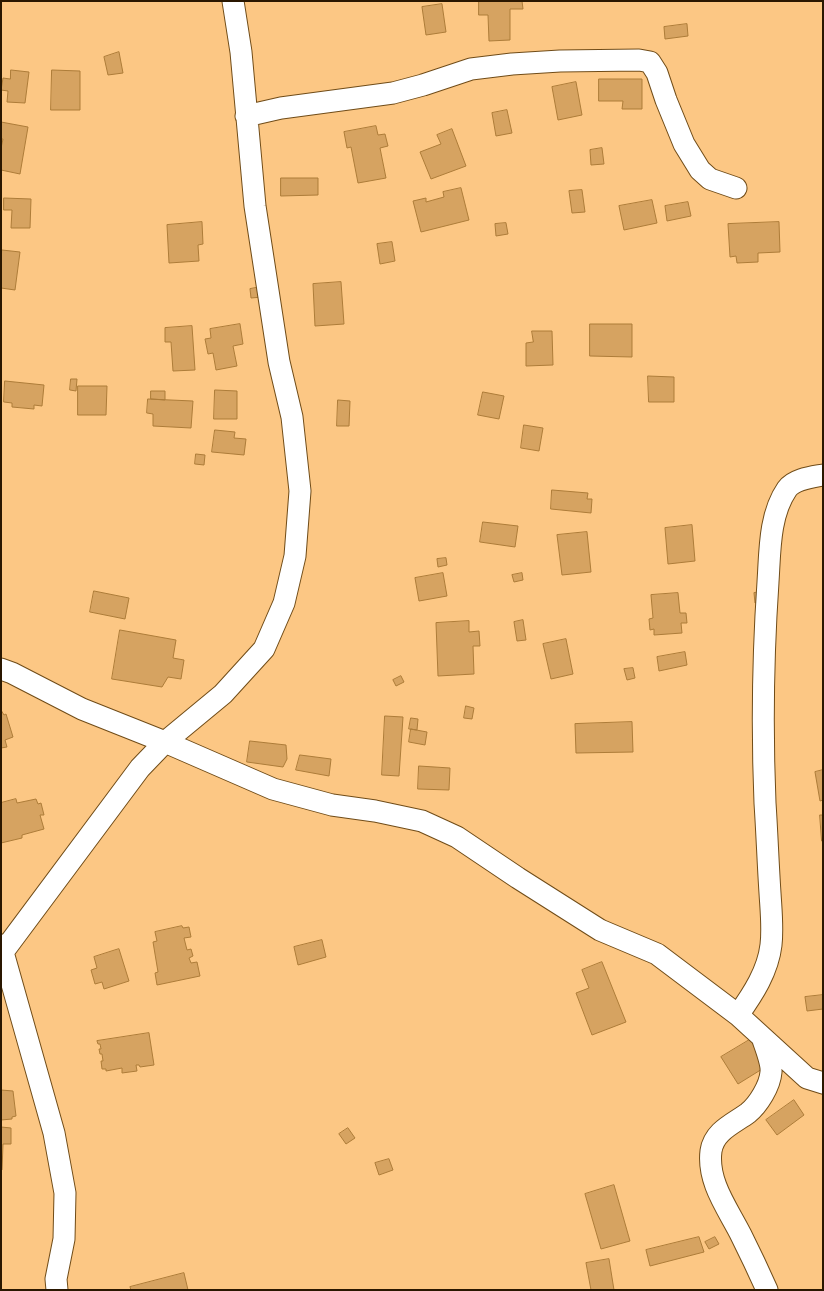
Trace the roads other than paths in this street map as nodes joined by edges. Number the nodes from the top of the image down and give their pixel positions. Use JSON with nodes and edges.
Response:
{"nodes":[{"id":1,"x":233,"y":1,"type":"edge"},
{"id":2,"x":246,"y":116,"type":"junction"},
{"id":3,"x":736,"y":188,"type":"dead end"},
{"id":4,"x":823,"y":475,"type":"edge"},
{"id":5,"x":1,"y":669,"type":"edge"},
{"id":6,"x":165,"y":742,"type":"junction"},
{"id":7,"x":2,"y":948,"type":"edge"},
{"id":8,"x":738,"y":1015,"type":"junction"},
{"id":9,"x":762,"y":1036,"type":"junction"},
{"id":10,"x":823,"y":1083,"type":"edge"},
{"id":11,"x":57,"y":1290,"type":"edge"},
{"id":12,"x":767,"y":1290,"type":"edge"}],
"edges":[{"from":1,"to":2,"type":"street"},
{"from":2,"to":3,"type":"street"},
{"from":2,"to":6,"type":"street"},
{"from":4,"to":8,"type":"street"},
{"from":5,"to":6,"type":"street"},
{"from":6,"to":7,"type":"street"},
{"from":6,"to":8,"type":"street"},
{"from":7,"to":11,"type":"street"},
{"from":8,"to":9,"type":"street"},
{"from":9,"to":10,"type":"street"},
{"from":9,"to":12,"type":"street"}]}
